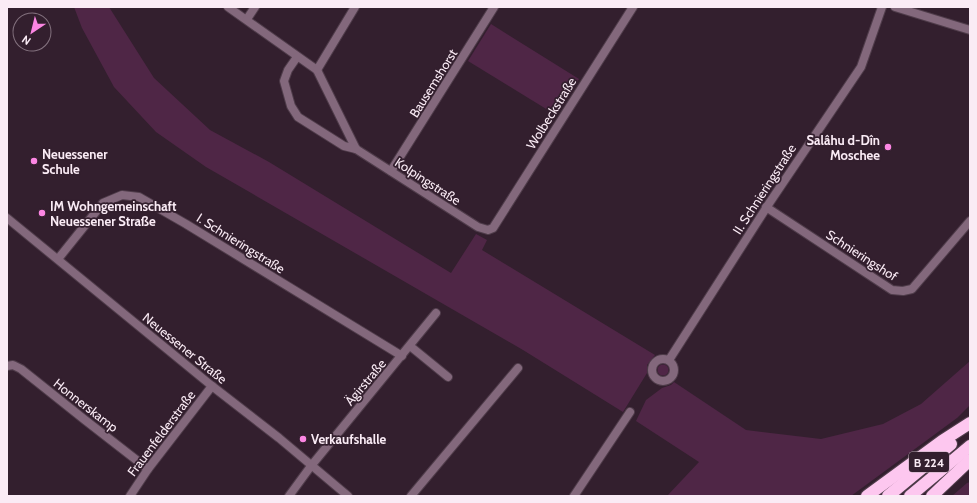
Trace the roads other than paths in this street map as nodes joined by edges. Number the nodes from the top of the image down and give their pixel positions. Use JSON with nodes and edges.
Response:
{"nodes":[{"id":1,"x":228,"y":7,"type":"edge"},
{"id":2,"x":255,"y":7,"type":"edge"},
{"id":3,"x":355,"y":7,"type":"edge"},
{"id":4,"x":494,"y":7,"type":"edge"},
{"id":5,"x":633,"y":7,"type":"edge"},
{"id":6,"x":882,"y":7,"type":"edge"},
{"id":7,"x":895,"y":7,"type":"edge"},
{"id":8,"x":247,"y":19,"type":"junction"},
{"id":9,"x":970,"y":30,"type":"edge"},
{"id":10,"x":297,"y":57,"type":"junction"},
{"id":11,"x":317,"y":70,"type":"junction"},
{"id":12,"x":356,"y":149,"type":"junction"},
{"id":13,"x":391,"y":172,"type":"junction"},
{"id":14,"x":766,"y":207,"type":"junction"},
{"id":15,"x":7,"y":218,"type":"edge"},
{"id":16,"x":970,"y":221,"type":"edge"},
{"id":17,"x":488,"y":230,"type":"joint"},
{"id":18,"x":58,"y":259,"type":"junction"},
{"id":19,"x":436,"y":314,"type":"dead end"},
{"id":20,"x":410,"y":346,"type":"junction"},
{"id":21,"x":402,"y":356,"type":"junction"},
{"id":22,"x":669,"y":360,"type":"dead end"},
{"id":23,"x":7,"y":366,"type":"edge"},
{"id":24,"x":518,"y":368,"type":"dead end"},
{"id":25,"x":448,"y":377,"type":"dead end"},
{"id":26,"x":212,"y":386,"type":"junction"},
{"id":27,"x":630,"y":412,"type":"dead end"},
{"id":28,"x":970,"y":423,"type":"edge"},
{"id":29,"x":970,"y":427,"type":"edge"},
{"id":30,"x":970,"y":446,"type":"edge"},
{"id":31,"x":970,"y":460,"type":"edge"},
{"id":32,"x":311,"y":466,"type":"junction"},
{"id":33,"x":148,"y":469,"type":"junction"},
{"id":34,"x":130,"y":496,"type":"edge"},
{"id":35,"x":289,"y":496,"type":"edge"},
{"id":36,"x":348,"y":496,"type":"edge"},
{"id":37,"x":412,"y":496,"type":"edge"},
{"id":38,"x":574,"y":496,"type":"edge"},
{"id":39,"x":867,"y":496,"type":"edge"},
{"id":40,"x":888,"y":496,"type":"edge"},
{"id":41,"x":910,"y":496,"type":"edge"},
{"id":42,"x":932,"y":496,"type":"edge"}],
"edges":[{"from":1,"to":8,"type":"street"},
{"from":2,"to":8,"type":"street"},
{"from":3,"to":11,"type":"street"},
{"from":4,"to":13,"type":"street","name":"Bausemshorst"},
{"from":5,"to":17,"type":"street","name":"Wolbeckstraße"},
{"from":6,"to":14,"type":"street","name":"II. Schnieringstraße"},
{"from":7,"to":9,"type":"street"},
{"from":8,"to":10,"type":"street"},
{"from":10,"to":11,"type":"street"},
{"from":10,"to":12,"type":"street","name":"Kolpingstraße"},
{"from":11,"to":12,"type":"street"},
{"from":12,"to":13,"type":"street","name":"Kolpingstraße"},
{"from":13,"to":17,"type":"street","name":"Kolpingstraße"},
{"from":14,"to":16,"type":"street","name":"Schnieringshof"},
{"from":14,"to":22,"type":"street","name":"II. Schnieringstraße"},
{"from":15,"to":18,"type":"street","name":"Neuessener Straße"},
{"from":18,"to":21,"type":"street","name":"I. Schnieringstraße"},
{"from":18,"to":26,"type":"street","name":"Neuessener Straße"},
{"from":19,"to":20,"type":"street","name":"Ägirstraße"},
{"from":20,"to":21,"type":"street","name":"Ägirstraße"},
{"from":20,"to":25,"type":"street"},
{"from":21,"to":32,"type":"street","name":"Ägirstraße"},
{"from":23,"to":33,"type":"street","name":"Honnerskamp"},
{"from":24,"to":37,"type":"street"},
{"from":26,"to":32,"type":"street","name":"Neuessener Straße"},
{"from":26,"to":33,"type":"street","name":"Frauenfelderstraße"},
{"from":27,"to":38,"type":"street"},
{"from":28,"to":39,"type":"highway"},
{"from":29,"to":40,"type":"highway","number":"B 224"},
{"from":30,"to":41,"type":"highway","number":"B 224"},
{"from":31,"to":42,"type":"highway"},
{"from":32,"to":35,"type":"street","name":"Ägirstraße"},
{"from":32,"to":36,"type":"street","name":"Neuessener Straße"},
{"from":33,"to":34,"type":"street","name":"Frauenfelderstraße"}]}
